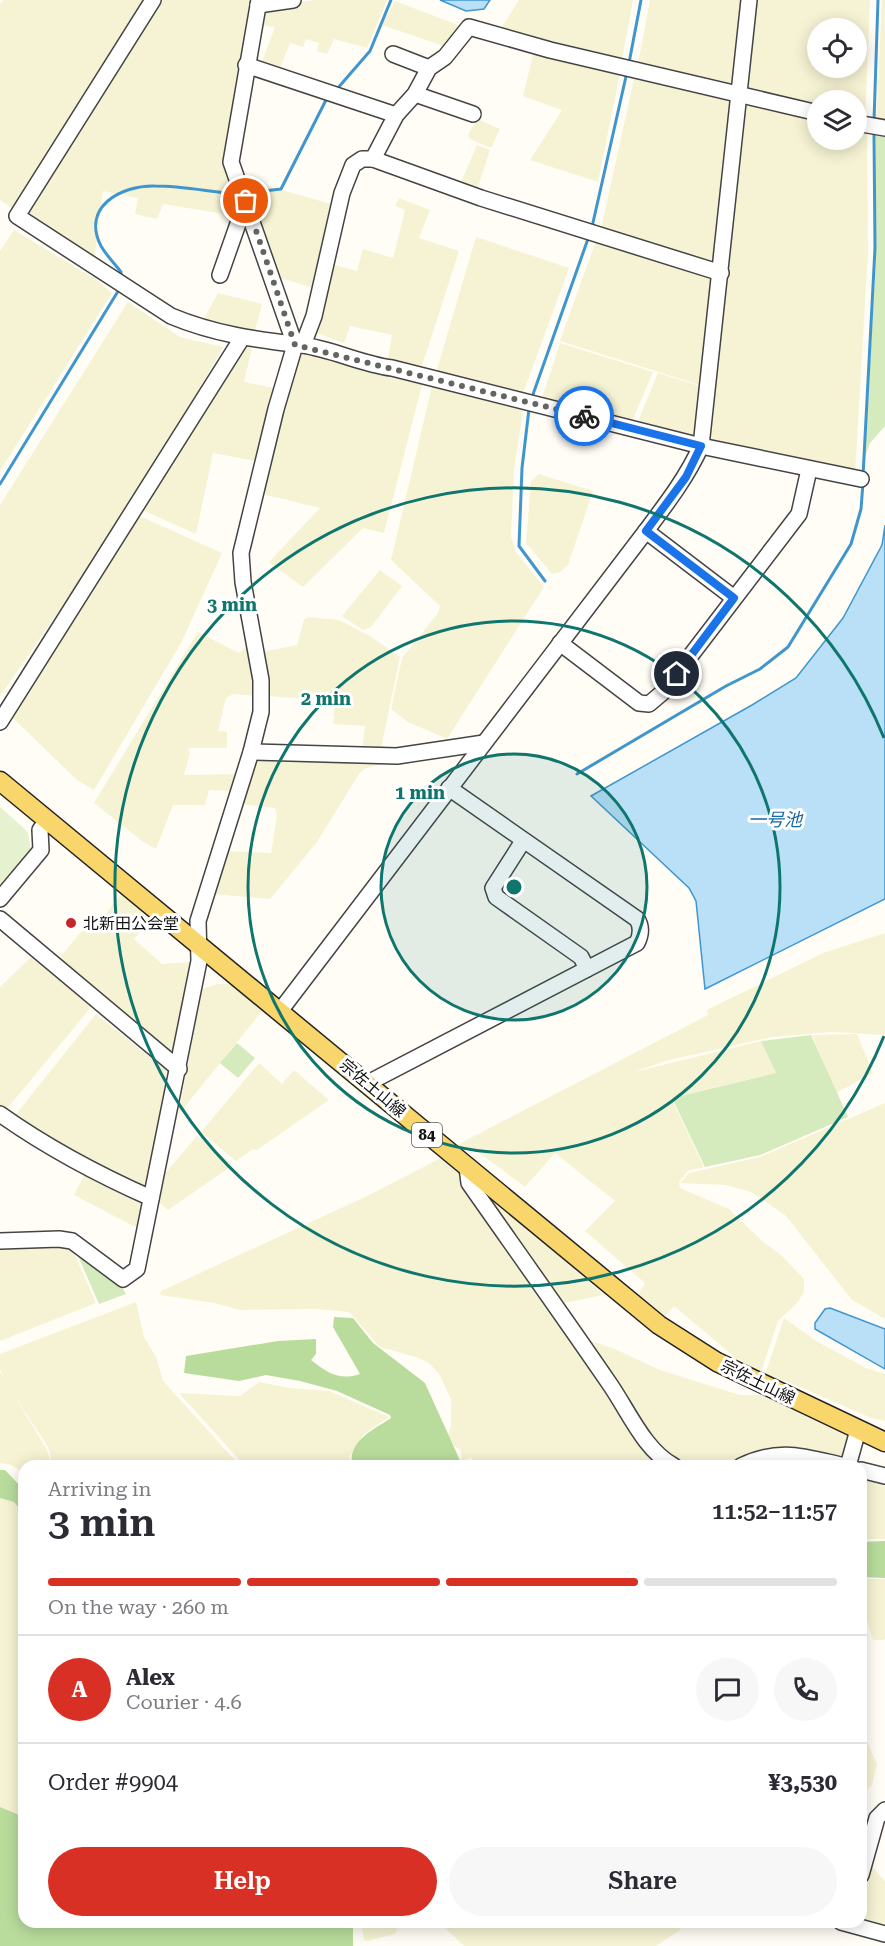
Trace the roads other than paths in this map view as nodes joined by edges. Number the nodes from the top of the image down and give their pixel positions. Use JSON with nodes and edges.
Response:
{"nodes":[{"id":1,"x":153,"y":0,"type":"edge"},
{"id":2,"x":293,"y":0,"type":"edge"},
{"id":3,"x":749,"y":0,"type":"edge"},
{"id":4,"x":258,"y":2,"type":"edge"},
{"id":5,"x":393,"y":54,"type":"dead end"},
{"id":6,"x":246,"y":65,"type":"junction"},
{"id":7,"x":429,"y":68,"type":"junction"},
{"id":8,"x":739,"y":93,"type":"junction"},
{"id":9,"x":414,"y":94,"type":"junction"},
{"id":10,"x":807,"y":110,"type":"edge"},
{"id":11,"x":473,"y":114,"type":"dead end"},
{"id":12,"x":396,"y":115,"type":"junction"},
{"id":13,"x":867,"y":125,"type":"edge"},
{"id":14,"x":885,"y":128,"type":"edge"},
{"id":15,"x":373,"y":159,"type":"junction"},
{"id":16,"x":246,"y":201,"type":"junction"},
{"id":17,"x":721,"y":273,"type":"junction"},
{"id":18,"x":220,"y":275,"type":"dead end"},
{"id":19,"x":242,"y":338,"type":"junction"},
{"id":20,"x":299,"y":345,"type":"junction"},
{"id":21,"x":701,"y":446,"type":"junction"},
{"id":22,"x":808,"y":474,"type":"dead end"},
{"id":23,"x":861,"y":479,"type":"dead end"},
{"id":24,"x":646,"y":531,"type":"junction"},
{"id":25,"x":734,"y":598,"type":"junction"},
{"id":26,"x":560,"y":643,"type":"junction"},
{"id":27,"x":0,"y":722,"type":"edge"},
{"id":28,"x":484,"y":743,"type":"junction"},
{"id":29,"x":251,"y":752,"type":"junction"},
{"id":30,"x":0,"y":782,"type":"edge"},
{"id":31,"x":449,"y":788,"type":"junction"},
{"id":32,"x":47,"y":820,"type":"junction"},
{"id":33,"x":523,"y":841,"type":"junction"},
{"id":34,"x":0,"y":899,"type":"edge"},
{"id":35,"x":0,"y":919,"type":"edge"},
{"id":36,"x":197,"y":942,"type":"junction"},
{"id":37,"x":587,"y":969,"type":"junction"},
{"id":38,"x":280,"y":1011,"type":"junction"},
{"id":39,"x":179,"y":1069,"type":"junction"},
{"id":40,"x":368,"y":1083,"type":"junction"},
{"id":41,"x":0,"y":1114,"type":"edge"},
{"id":42,"x":467,"y":1167,"type":"junction"},
{"id":43,"x":150,"y":1198,"type":"junction"},
{"id":44,"x":0,"y":1241,"type":"edge"},
{"id":45,"x":858,"y":1430,"type":"junction"},
{"id":46,"x":885,"y":1442,"type":"edge"},
{"id":47,"x":665,"y":1460,"type":"edge"},
{"id":48,"x":753,"y":1460,"type":"edge"},
{"id":49,"x":819,"y":1460,"type":"edge"},
{"id":50,"x":849,"y":1460,"type":"edge"},
{"id":51,"x":867,"y":1472,"type":"edge"},
{"id":52,"x":885,"y":1476,"type":"edge"},
{"id":53,"x":885,"y":1810,"type":"edge"},
{"id":54,"x":867,"y":1854,"type":"edge"},
{"id":55,"x":865,"y":1928,"type":"edge"},
{"id":56,"x":885,"y":1934,"type":"edge"}],
"edges":[{"from":1,"to":19,"type":"street"},
{"from":2,"to":4,"type":"street"},
{"from":3,"to":8,"type":"street"},
{"from":4,"to":6,"type":"street"},
{"from":5,"to":7,"type":"street"},
{"from":6,"to":12,"type":"street"},
{"from":6,"to":16,"type":"street"},
{"from":7,"to":8,"type":"street"},
{"from":7,"to":9,"type":"street"},
{"from":8,"to":10,"type":"street"},
{"from":8,"to":17,"type":"street"},
{"from":9,"to":11,"type":"street"},
{"from":9,"to":12,"type":"street"},
{"from":12,"to":15,"type":"street"},
{"from":13,"to":14,"type":"street"},
{"from":15,"to":17,"type":"street"},
{"from":15,"to":20,"type":"street"},
{"from":16,"to":18,"type":"street"},
{"from":16,"to":20,"type":"street"},
{"from":17,"to":21,"type":"street"},
{"from":19,"to":20,"type":"street"},
{"from":19,"to":27,"type":"street"},
{"from":20,"to":21,"type":"street"},
{"from":20,"to":29,"type":"street"},
{"from":21,"to":23,"type":"street"},
{"from":21,"to":24,"type":"street"},
{"from":22,"to":25,"type":"street"},
{"from":24,"to":25,"type":"street"},
{"from":24,"to":26,"type":"street"},
{"from":25,"to":26,"type":"street"},
{"from":26,"to":28,"type":"street"},
{"from":28,"to":29,"type":"street"},
{"from":28,"to":31,"type":"street"},
{"from":29,"to":36,"type":"street"},
{"from":30,"to":32,"type":"main road","name":"宗佐土山線","number":"84"},
{"from":31,"to":33,"type":"street"},
{"from":31,"to":38,"type":"street"},
{"from":32,"to":34,"type":"street"},
{"from":32,"to":36,"type":"main road","name":"宗佐土山線","number":"84"},
{"from":33,"to":37,"type":"street"},
{"from":33,"to":37,"type":"street"},
{"from":35,"to":39,"type":"street"},
{"from":36,"to":38,"type":"main road","name":"宗佐土山線","number":"84"},
{"from":36,"to":39,"type":"street"},
{"from":37,"to":40,"type":"street"},
{"from":38,"to":40,"type":"main road","name":"宗佐土山線","number":"84"},
{"from":39,"to":43,"type":"street"},
{"from":40,"to":42,"type":"main road","name":"宗佐土山線","number":"84"},
{"from":41,"to":43,"type":"street"},
{"from":42,"to":45,"type":"main road","name":"宗佐土山線","number":"84"},
{"from":42,"to":47,"type":"street"},
{"from":43,"to":44,"type":"street"},
{"from":45,"to":46,"type":"main road","name":"宗佐土山線","number":"84"},
{"from":45,"to":50,"type":"street"},
{"from":48,"to":49,"type":"street"},
{"from":51,"to":52,"type":"street"},
{"from":53,"to":54,"type":"street"},
{"from":55,"to":56,"type":"street"}]}
